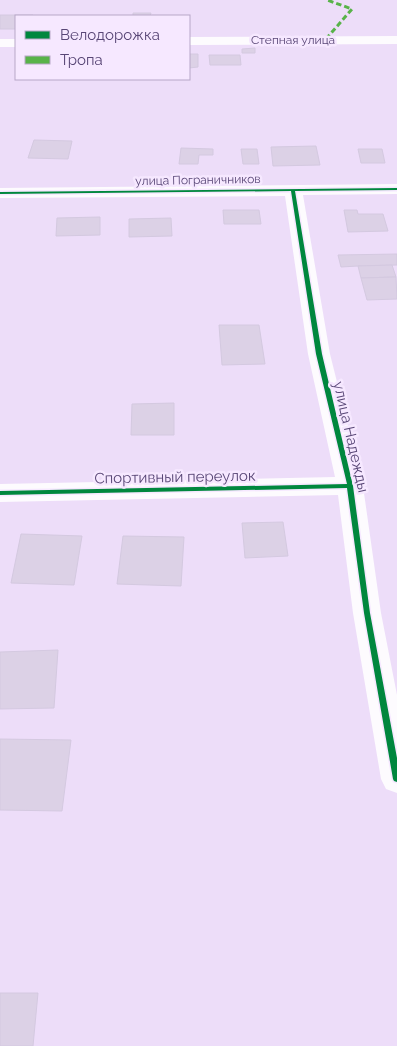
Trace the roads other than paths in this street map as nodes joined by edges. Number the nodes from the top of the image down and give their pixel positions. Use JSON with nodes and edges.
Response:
{"nodes":[{"id":1,"x":397,"y":40,"type":"edge"},
{"id":2,"x":190,"y":41,"type":"edge"},
{"id":3,"x":0,"y":43,"type":"edge"},
{"id":4,"x":15,"y":43,"type":"edge"},
{"id":5,"x":397,"y":189,"type":"edge"},
{"id":6,"x":292,"y":190,"type":"junction"},
{"id":7,"x":0,"y":193,"type":"edge"},
{"id":8,"x":350,"y":486,"type":"junction"},
{"id":9,"x":0,"y":493,"type":"edge"},
{"id":10,"x":397,"y":779,"type":"edge"}],
"edges":[{"from":1,"to":2,"type":"street","name":"Степная улица"},
{"from":3,"to":4,"type":"street"},
{"from":5,"to":6,"type":"street","name":"улица Пограничников"},
{"from":6,"to":7,"type":"street","name":"улица Пограничников"},
{"from":6,"to":8,"type":"street","name":"улица Надежды"},
{"from":8,"to":9,"type":"street","name":"Спортивный переулок"},
{"from":8,"to":10,"type":"street","name":"улица Надежды"}]}
